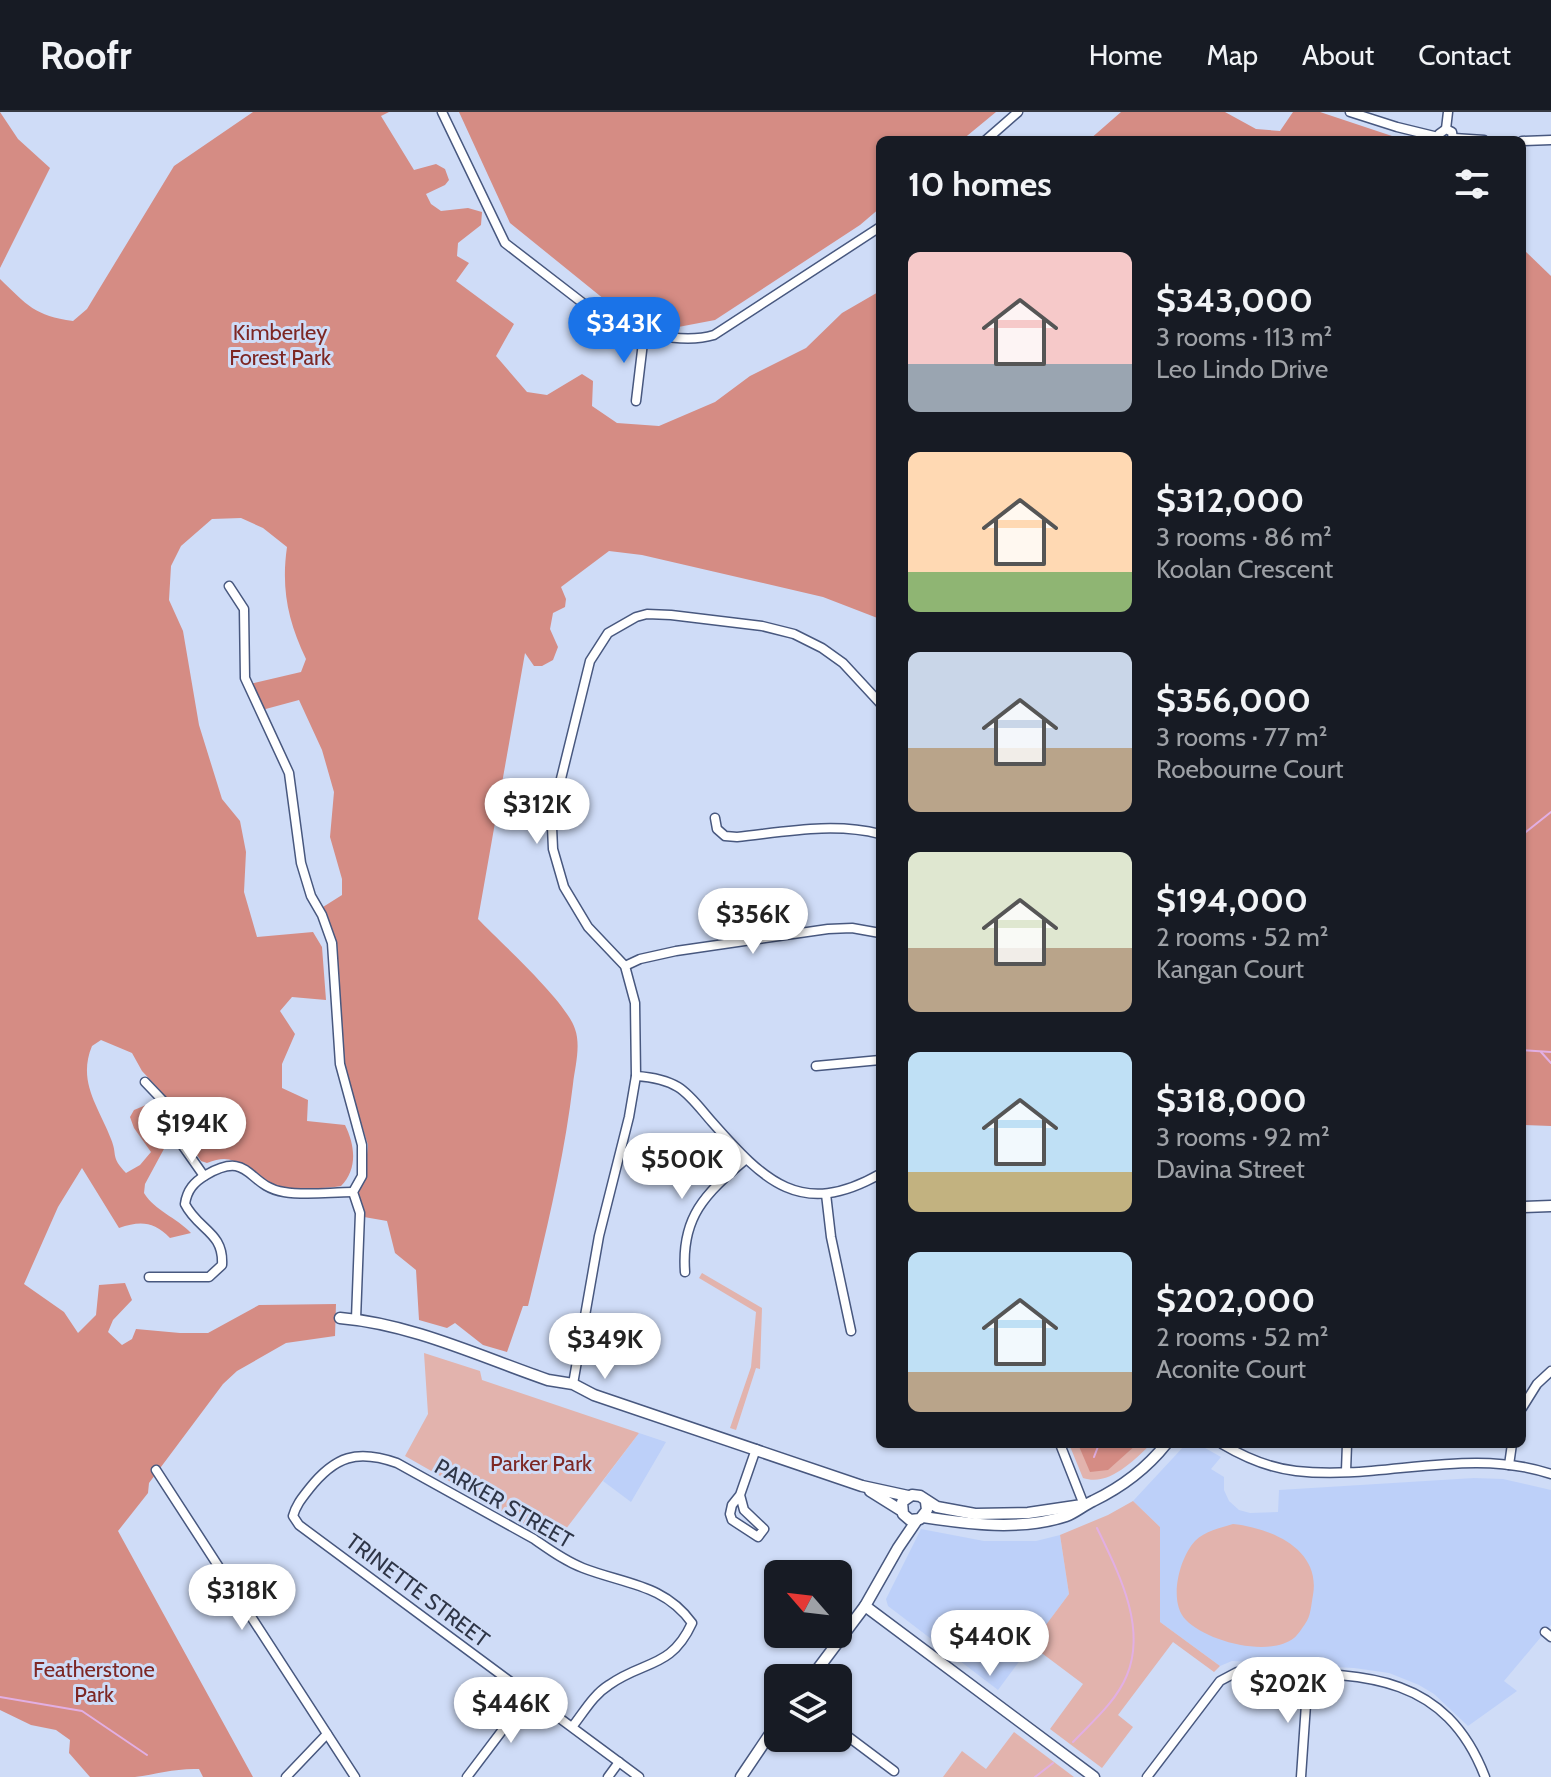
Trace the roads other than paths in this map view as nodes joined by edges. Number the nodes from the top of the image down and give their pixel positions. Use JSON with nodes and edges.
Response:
{"nodes":[{"id":1,"x":442,"y":112,"type":"edge"},
{"id":2,"x":1018,"y":112,"type":"edge"},
{"id":3,"x":1350,"y":112,"type":"edge"},
{"id":4,"x":1448,"y":112,"type":"edge"},
{"id":5,"x":1446,"y":129,"type":"junction"},
{"id":6,"x":991,"y":136,"type":"edge"},
{"id":7,"x":1430,"y":136,"type":"edge"},
{"id":8,"x":1439,"y":136,"type":"edge"},
{"id":9,"x":1453,"y":136,"type":"edge"},
{"id":10,"x":1551,"y":140,"type":"edge"},
{"id":11,"x":1526,"y":141,"type":"edge"},
{"id":12,"x":876,"y":230,"type":"edge"},
{"id":13,"x":644,"y":334,"type":"junction"},
{"id":14,"x":636,"y":401,"type":"dead end"},
{"id":15,"x":229,"y":586,"type":"dead end"},
{"id":16,"x":876,"y":699,"type":"edge"},
{"id":17,"x":715,"y":818,"type":"dead end"},
{"id":18,"x":876,"y":833,"type":"edge"},
{"id":19,"x":876,"y":932,"type":"edge"},
{"id":20,"x":625,"y":966,"type":"junction"},
{"id":21,"x":876,"y":1060,"type":"edge"},
{"id":22,"x":816,"y":1066,"type":"dead end"},
{"id":23,"x":636,"y":1076,"type":"junction"},
{"id":24,"x":145,"y":1082,"type":"dead end"},
{"id":25,"x":745,"y":1160,"type":"junction"},
{"id":26,"x":204,"y":1176,"type":"junction"},
{"id":27,"x":876,"y":1176,"type":"edge"},
{"id":28,"x":353,"y":1192,"type":"junction"},
{"id":29,"x":826,"y":1194,"type":"junction"},
{"id":30,"x":1551,"y":1206,"type":"edge"},
{"id":31,"x":1526,"y":1207,"type":"edge"},
{"id":32,"x":685,"y":1272,"type":"dead end"},
{"id":33,"x":149,"y":1277,"type":"dead end"},
{"id":34,"x":340,"y":1318,"type":"dead end"},
{"id":35,"x":356,"y":1319,"type":"junction"},
{"id":36,"x":851,"y":1331,"type":"dead end"},
{"id":37,"x":1551,"y":1371,"type":"edge"},
{"id":38,"x":573,"y":1384,"type":"junction"},
{"id":39,"x":1526,"y":1392,"type":"edge"},
{"id":40,"x":1062,"y":1448,"type":"edge"},
{"id":41,"x":1162,"y":1448,"type":"edge"},
{"id":42,"x":1231,"y":1448,"type":"edge"},
{"id":43,"x":1347,"y":1448,"type":"edge"},
{"id":44,"x":1511,"y":1448,"type":"edge"},
{"id":45,"x":756,"y":1449,"type":"junction"},
{"id":46,"x":1509,"y":1465,"type":"junction"},
{"id":47,"x":156,"y":1470,"type":"dead end"},
{"id":48,"x":1346,"y":1471,"type":"junction"},
{"id":49,"x":1551,"y":1474,"type":"edge"},
{"id":50,"x":862,"y":1486,"type":"junction"},
{"id":51,"x":740,"y":1495,"type":"junction"},
{"id":52,"x":908,"y":1496,"type":"junction"},
{"id":53,"x":926,"y":1502,"type":"junction"},
{"id":54,"x":1084,"y":1505,"type":"junction"},
{"id":55,"x":903,"y":1514,"type":"junction"},
{"id":56,"x":293,"y":1516,"type":"joint"},
{"id":57,"x":1025,"y":1518,"type":"junction"},
{"id":58,"x":920,"y":1519,"type":"junction"},
{"id":59,"x":898,"y":1548,"type":"junction"},
{"id":60,"x":865,"y":1606,"type":"junction"},
{"id":61,"x":822,"y":1664,"type":"edge"},
{"id":62,"x":1308,"y":1675,"type":"junction"},
{"id":63,"x":529,"y":1695,"type":"junction"},
{"id":64,"x":572,"y":1727,"type":"junction"},
{"id":65,"x":327,"y":1734,"type":"junction"},
{"id":66,"x":852,"y":1740,"type":"edge"},
{"id":67,"x":764,"y":1743,"type":"edge"},
{"id":68,"x":619,"y":1762,"type":"junction"},
{"id":69,"x":894,"y":1771,"type":"dead end"},
{"id":70,"x":286,"y":1777,"type":"edge"},
{"id":71,"x":355,"y":1777,"type":"edge"},
{"id":72,"x":467,"y":1777,"type":"edge"},
{"id":73,"x":608,"y":1777,"type":"edge"},
{"id":74,"x":639,"y":1777,"type":"edge"},
{"id":75,"x":741,"y":1777,"type":"edge"},
{"id":76,"x":1094,"y":1777,"type":"edge"},
{"id":77,"x":1147,"y":1777,"type":"edge"},
{"id":78,"x":1301,"y":1777,"type":"edge"},
{"id":79,"x":1485,"y":1777,"type":"edge"}],
"edges":[{"from":1,"to":13,"type":"street"},
{"from":2,"to":6,"type":"street"},
{"from":3,"to":7,"type":"street"},
{"from":4,"to":5,"type":"street"},
{"from":5,"to":8,"type":"street"},
{"from":5,"to":9,"type":"street"},
{"from":10,"to":11,"type":"street"},
{"from":12,"to":13,"type":"street"},
{"from":13,"to":14,"type":"street"},
{"from":15,"to":28,"type":"street"},
{"from":16,"to":20,"type":"street"},
{"from":17,"to":18,"type":"street"},
{"from":19,"to":20,"type":"street"},
{"from":20,"to":23,"type":"street"},
{"from":21,"to":22,"type":"street"},
{"from":23,"to":25,"type":"street"},
{"from":23,"to":38,"type":"street"},
{"from":24,"to":26,"type":"street"},
{"from":25,"to":29,"type":"street"},
{"from":25,"to":32,"type":"street"},
{"from":26,"to":28,"type":"street"},
{"from":26,"to":33,"type":"street"},
{"from":27,"to":29,"type":"street"},
{"from":28,"to":35,"type":"street"},
{"from":29,"to":36,"type":"street"},
{"from":30,"to":31,"type":"street"},
{"from":34,"to":35,"type":"street"},
{"from":35,"to":38,"type":"street"},
{"from":37,"to":39,"type":"street"},
{"from":38,"to":45,"type":"street"},
{"from":40,"to":54,"type":"street"},
{"from":41,"to":54,"type":"street"},
{"from":42,"to":48,"type":"street"},
{"from":43,"to":48,"type":"street"},
{"from":44,"to":46,"type":"street"},
{"from":45,"to":50,"type":"street"},
{"from":45,"to":51,"type":"street"},
{"from":46,"to":48,"type":"street"},
{"from":46,"to":49,"type":"street"},
{"from":47,"to":65,"type":"street"},
{"from":50,"to":52,"type":"street"},
{"from":50,"to":55,"type":"street"},
{"from":51,"to":51,"type":"street"},
{"from":52,"to":53,"type":"street"},
{"from":52,"to":55,"type":"street"},
{"from":53,"to":57,"type":"street"},
{"from":53,"to":58,"type":"street"},
{"from":54,"to":57,"type":"street"},
{"from":55,"to":58,"type":"street"},
{"from":55,"to":59,"type":"street"},
{"from":56,"to":63,"type":"street","name":"TRINETTE STREET"},
{"from":56,"to":64,"type":"street","name":"PARKER STREET"},
{"from":57,"to":58,"type":"street"},
{"from":58,"to":59,"type":"street"},
{"from":59,"to":60,"type":"street"},
{"from":60,"to":61,"type":"street"},
{"from":60,"to":76,"type":"street"},
{"from":62,"to":77,"type":"street"},
{"from":62,"to":78,"type":"street"},
{"from":62,"to":79,"type":"street"},
{"from":63,"to":64,"type":"street","name":"TRINETTE STREET"},
{"from":63,"to":72,"type":"street"},
{"from":64,"to":68,"type":"street","name":"TRINETTE STREET"},
{"from":65,"to":70,"type":"street"},
{"from":65,"to":71,"type":"street"},
{"from":66,"to":69,"type":"street"},
{"from":67,"to":75,"type":"street"},
{"from":68,"to":73,"type":"street"},
{"from":68,"to":74,"type":"street","name":"TRINETTE STREET"}]}
